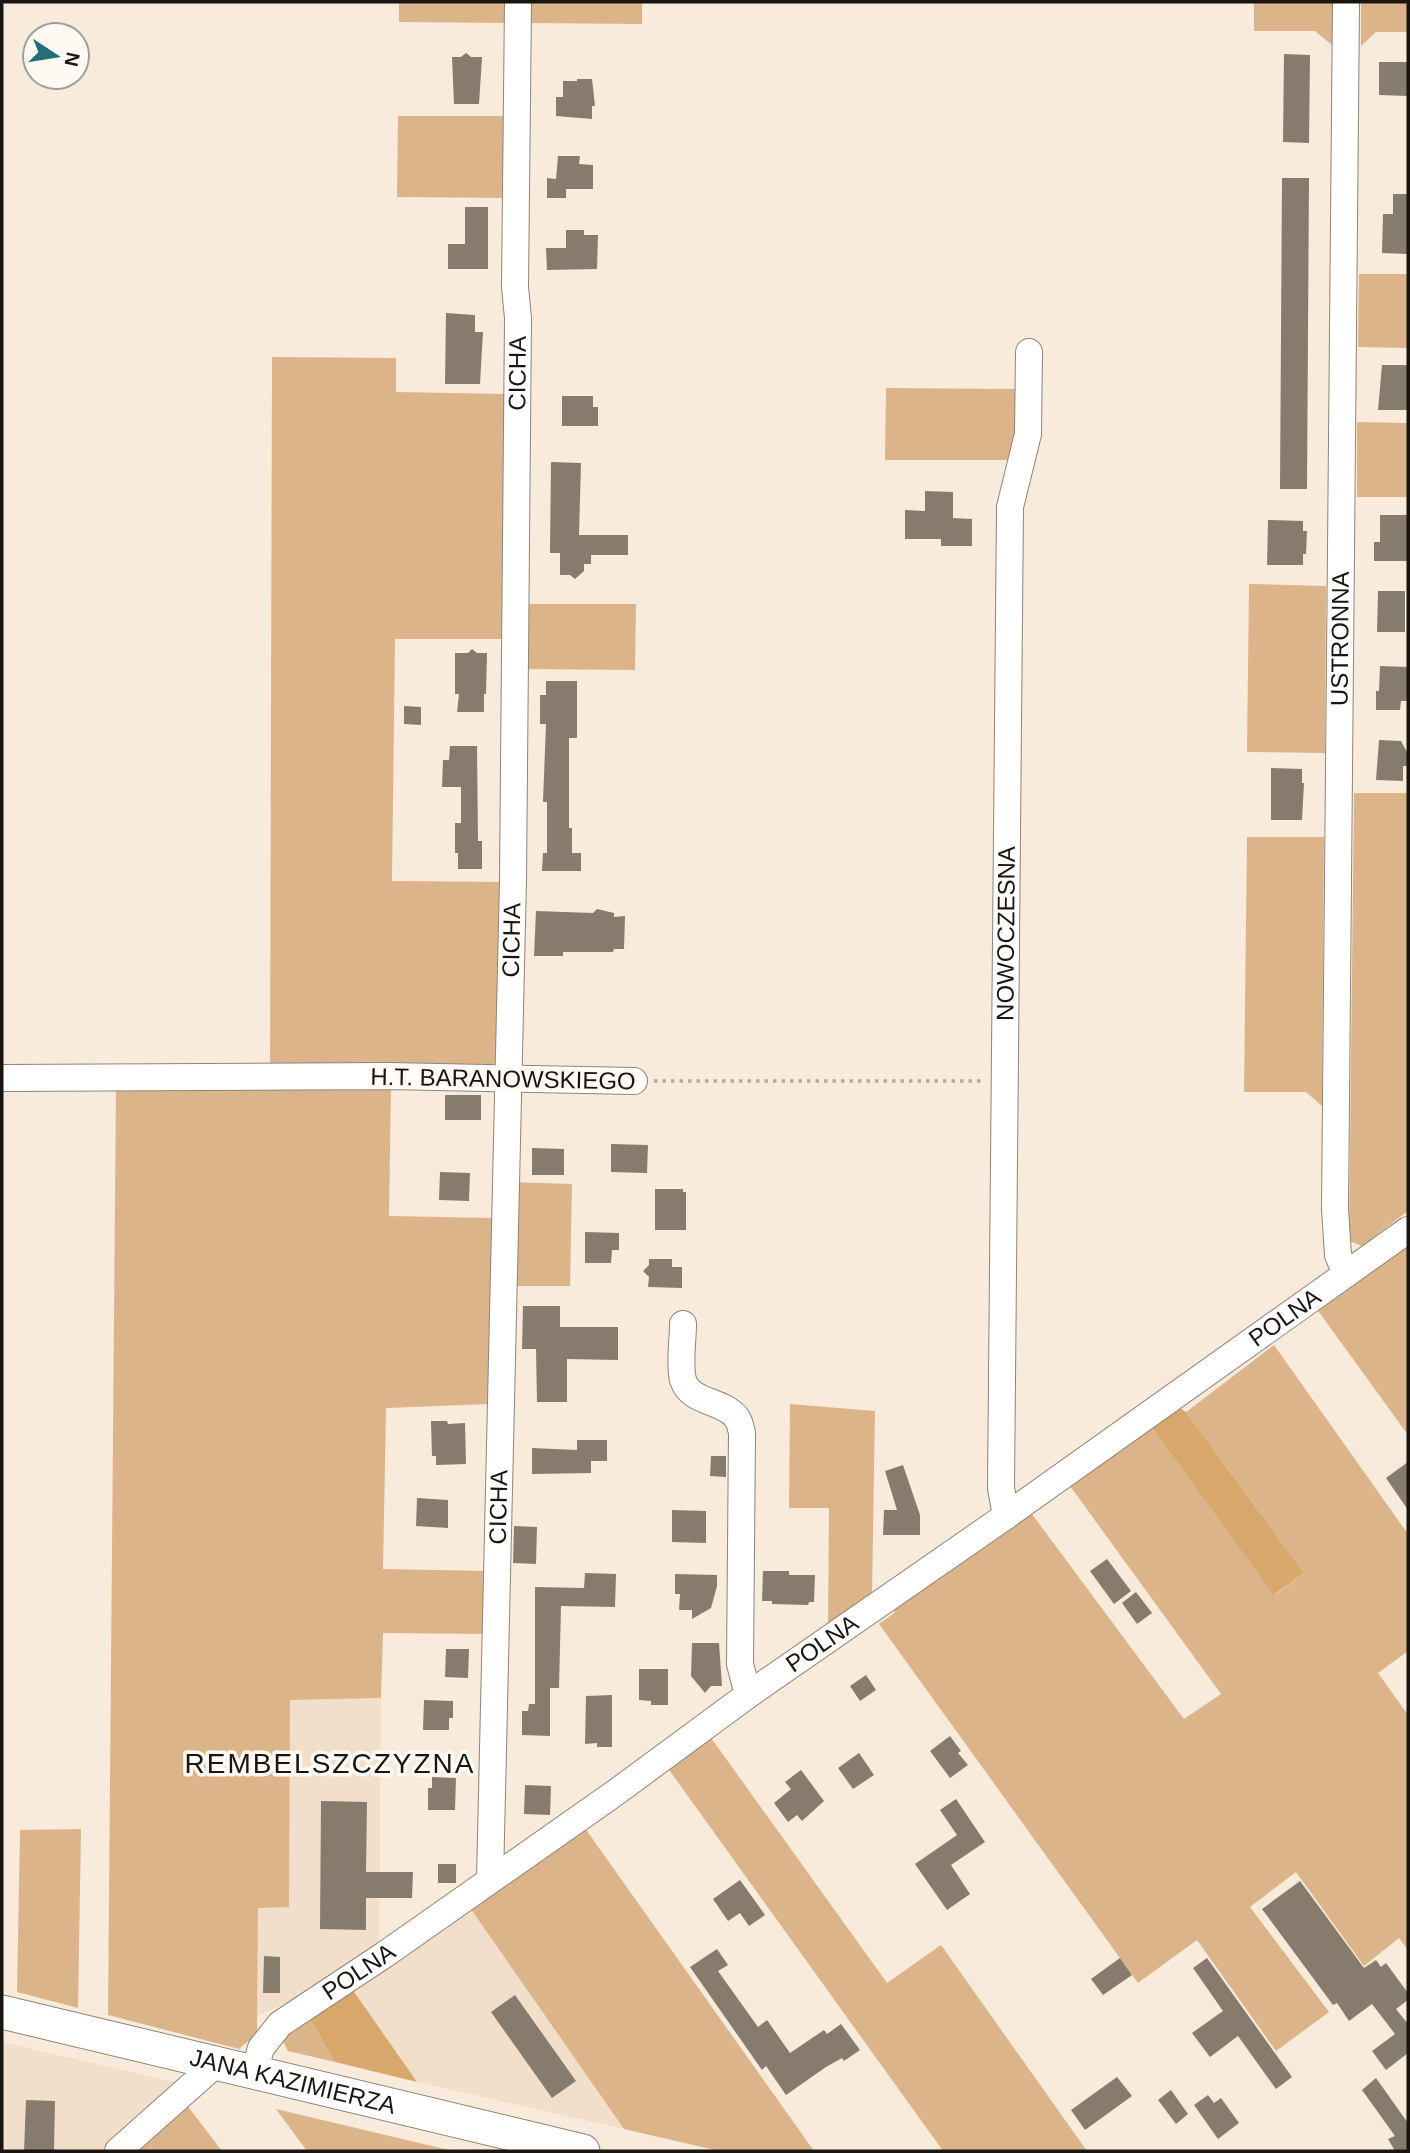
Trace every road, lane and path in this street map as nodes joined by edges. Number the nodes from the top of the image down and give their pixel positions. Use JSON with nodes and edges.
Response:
{"nodes":[{"id":1,"x":518,"y":2,"type":"edge"},
{"id":2,"x":1346,"y":2,"type":"edge"},
{"id":3,"x":1029,"y":352,"type":"dead end"},
{"id":4,"x":2,"y":1078,"type":"edge"},
{"id":5,"x":508,"y":1079,"type":"junction"},
{"id":6,"x":634,"y":1081,"type":"joint"},
{"id":7,"x":1005,"y":1082,"type":"junction"},
{"id":8,"x":1408,"y":1230,"type":"edge"},
{"id":9,"x":1346,"y":1274,"type":"junction"},
{"id":10,"x":684,"y":1324,"type":"dead end"},
{"id":11,"x":1006,"y":1516,"type":"junction"},
{"id":12,"x":748,"y":1695,"type":"junction"},
{"id":13,"x":490,"y":1880,"type":"junction"},
{"id":14,"x":2,"y":2012,"type":"edge"},
{"id":15,"x":217,"y":2063,"type":"junction"},
{"id":16,"x":254,"y":2072,"type":"junction"},
{"id":17,"x":118,"y":2151,"type":"edge"},
{"id":18,"x":583,"y":2151,"type":"edge"}],
"edges":[{"from":1,"to":5,"type":"street","name":"CICHA"},
{"from":2,"to":9,"type":"street","name":"USTRONNA"},
{"from":3,"to":7,"type":"street","name":"NOWOCZESNA"},
{"from":4,"to":5,"type":"street","name":"H.T. BARANOWSKIEGO"},
{"from":5,"to":6,"type":"street","name":"H.T. BARANOWSKIEGO"},
{"from":5,"to":13,"type":"street","name":"CICHA"},
{"from":6,"to":7,"type":"path","name":"H.T. BARANOWSKIEGO"},
{"from":7,"to":11,"type":"street","name":"NOWOCZESNA"},
{"from":8,"to":9,"type":"street","name":"POLNA"},
{"from":9,"to":11,"type":"street","name":"POLNA"},
{"from":10,"to":12,"type":"street"},
{"from":11,"to":12,"type":"street","name":"POLNA"},
{"from":12,"to":13,"type":"street","name":"POLNA"},
{"from":13,"to":16,"type":"street","name":"POLNA"},
{"from":14,"to":15,"type":"main road","name":"JANA KAZIMIERZA"},
{"from":15,"to":16,"type":"main road","name":"JANA KAZIMIERZA"},
{"from":15,"to":17,"type":"street"},
{"from":16,"to":18,"type":"main road","name":"JANA KAZIMIERZA"}]}
